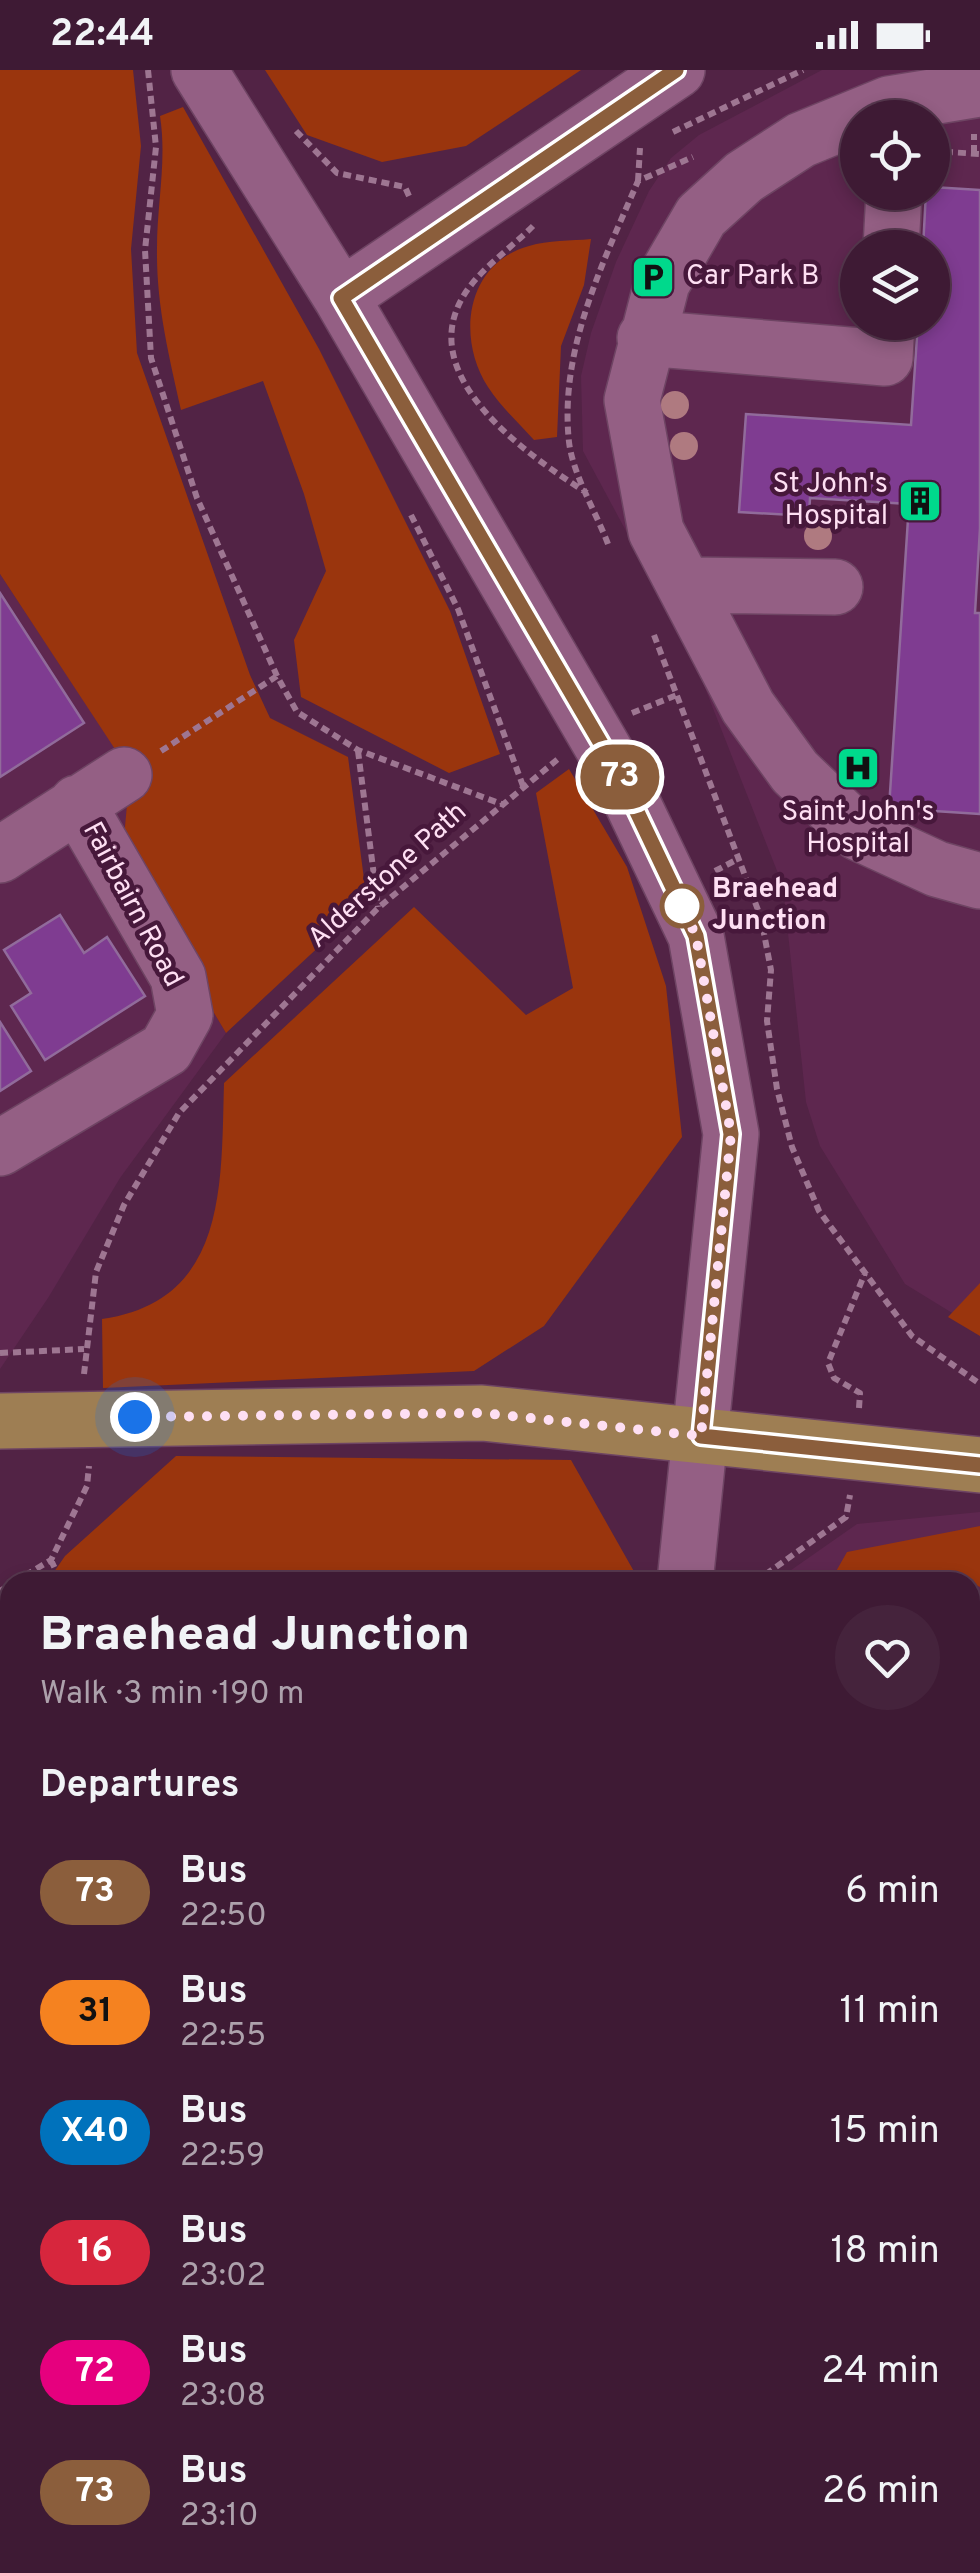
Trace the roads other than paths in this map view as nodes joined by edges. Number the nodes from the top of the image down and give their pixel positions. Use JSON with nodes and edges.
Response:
{"nodes":[{"id":1,"x":199,"y":70,"type":"edge"},
{"id":2,"x":676,"y":70,"type":"edge"},
{"id":3,"x":980,"y":88,"type":"edge"},
{"id":4,"x":931,"y":100,"type":"edge"},
{"id":5,"x":840,"y":127,"type":"edge"},
{"id":6,"x":341,"y":298,"type":"junction"},
{"id":7,"x":645,"y":338,"type":"junction"},
{"id":8,"x":886,"y":340,"type":"edge"},
{"id":9,"x":688,"y":585,"type":"junction"},
{"id":10,"x":835,"y":586,"type":"dead end"},
{"id":11,"x":124,"y":775,"type":"road end"},
{"id":12,"x":78,"y":803,"type":"junction"},
{"id":13,"x":0,"y":855,"type":"edge"},
{"id":14,"x":980,"y":881,"type":"edge"},
{"id":15,"x":0,"y":1148,"type":"edge"},
{"id":16,"x":0,"y":1420,"type":"edge"},
{"id":17,"x":701,"y":1436,"type":"junction"},
{"id":18,"x":980,"y":1465,"type":"edge"},
{"id":19,"x":687,"y":1572,"type":"edge"}],
"edges":[{"from":1,"to":6,"type":"street"},
{"from":2,"to":6,"type":"street"},
{"from":3,"to":4,"type":"street"},
{"from":5,"to":7,"type":"street"},
{"from":6,"to":17,"type":"street"},
{"from":7,"to":8,"type":"street"},
{"from":7,"to":9,"type":"street"},
{"from":9,"to":10,"type":"street"},
{"from":9,"to":14,"type":"street"},
{"from":11,"to":12,"type":"street","name":"Fairbairn Road"},
{"from":12,"to":13,"type":"street","name":"Fairbairn Road"},
{"from":12,"to":15,"type":"street","name":"Fairbairn Road"},
{"from":16,"to":17,"type":"main road"},
{"from":17,"to":18,"type":"main road"},
{"from":17,"to":19,"type":"street"}]}
